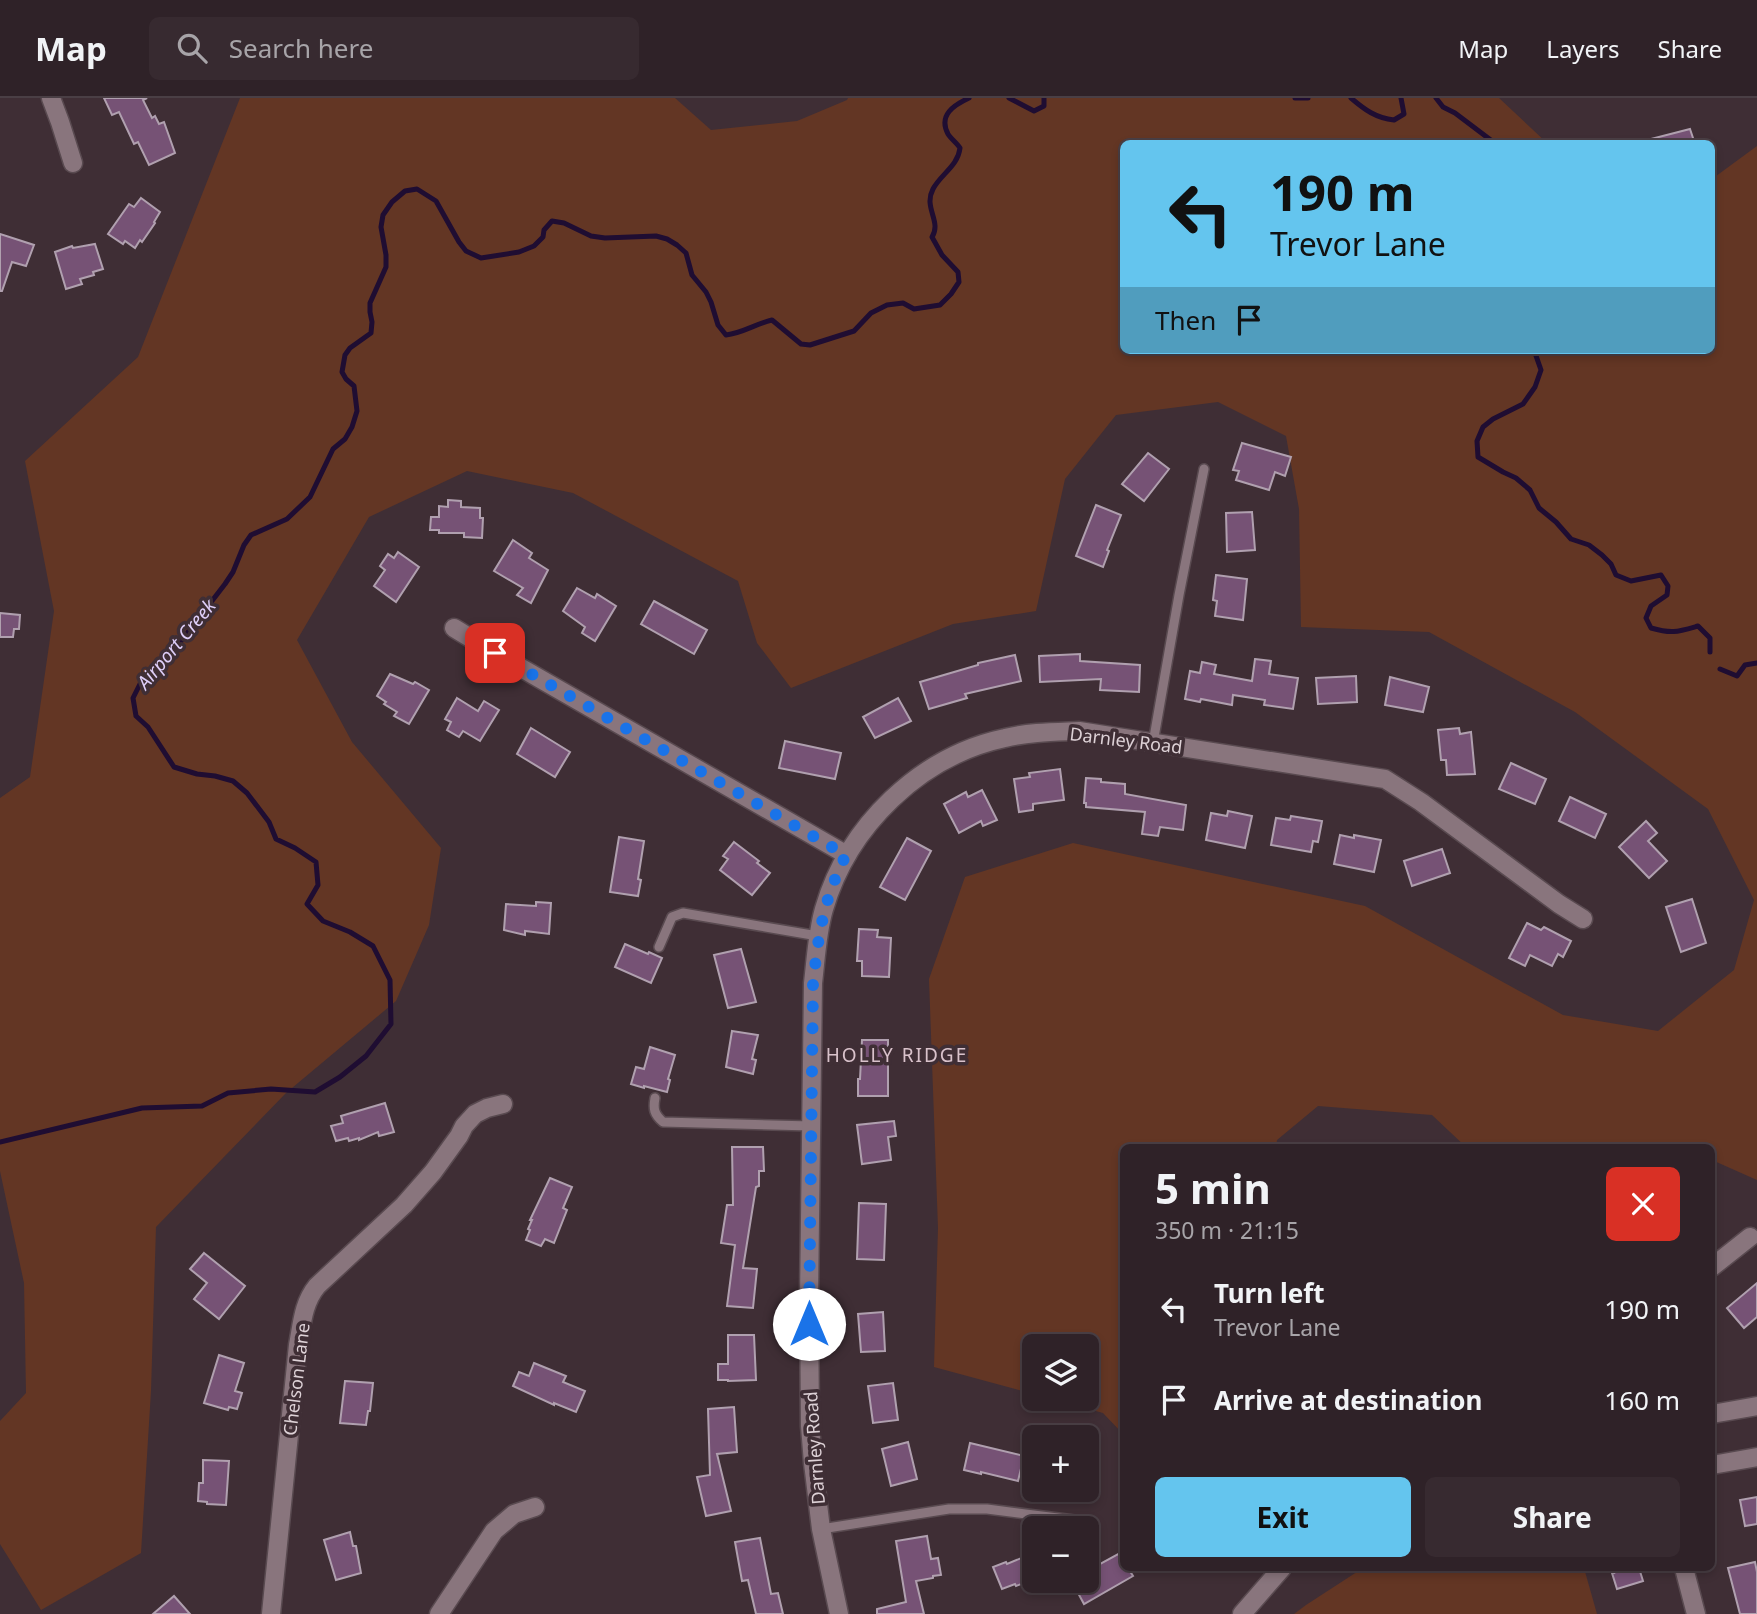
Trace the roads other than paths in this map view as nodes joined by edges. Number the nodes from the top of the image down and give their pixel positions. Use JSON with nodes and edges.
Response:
{"nodes":[{"id":1,"x":51,"y":98,"type":"edge"},
{"id":2,"x":73,"y":163,"type":"dead end"},
{"id":3,"x":1204,"y":468,"type":"dead end"},
{"id":4,"x":454,"y":628,"type":"dead end"},
{"id":5,"x":1153,"y":743,"type":"junction"},
{"id":6,"x":846,"y":855,"type":"junction"},
{"id":7,"x":1583,"y":919,"type":"dead end"},
{"id":8,"x":818,"y":936,"type":"junction"},
{"id":9,"x":659,"y":947,"type":"dead end"},
{"id":10,"x":655,"y":1098,"type":"dead end"},
{"id":11,"x":503,"y":1104,"type":"dead end"},
{"id":12,"x":812,"y":1126,"type":"junction"},
{"id":13,"x":1750,"y":1237,"type":"dead end"},
{"id":14,"x":1715,"y":1265,"type":"edge"},
{"id":15,"x":1757,"y":1406,"type":"edge"},
{"id":16,"x":1715,"y":1414,"type":"edge"},
{"id":17,"x":1757,"y":1457,"type":"edge"},
{"id":18,"x":1715,"y":1464,"type":"edge"},
{"id":19,"x":535,"y":1507,"type":"dead end"},
{"id":20,"x":1042,"y":1516,"type":"edge"},
{"id":21,"x":821,"y":1529,"type":"junction"},
{"id":22,"x":1279,"y":1571,"type":"edge"},
{"id":23,"x":1685,"y":1571,"type":"edge"},
{"id":24,"x":271,"y":1614,"type":"edge"},
{"id":25,"x":439,"y":1614,"type":"edge"},
{"id":26,"x":839,"y":1614,"type":"edge"},
{"id":27,"x":1242,"y":1614,"type":"edge"},
{"id":28,"x":1696,"y":1614,"type":"edge"}],
"edges":[{"from":1,"to":2,"type":"street"},
{"from":3,"to":5,"type":"lane"},
{"from":4,"to":6,"type":"street"},
{"from":5,"to":6,"type":"street","name":"Darnley Road"},
{"from":5,"to":7,"type":"street","name":"Darnley Road"},
{"from":6,"to":8,"type":"street","name":"Darnley Road"},
{"from":8,"to":9,"type":"lane"},
{"from":8,"to":12,"type":"street","name":"Darnley Road"},
{"from":10,"to":12,"type":"lane"},
{"from":11,"to":24,"type":"street","name":"Chelson Lane"},
{"from":12,"to":21,"type":"street","name":"Darnley Road"},
{"from":13,"to":14,"type":"street"},
{"from":15,"to":16,"type":"street"},
{"from":17,"to":18,"type":"street"},
{"from":19,"to":25,"type":"street"},
{"from":20,"to":21,"type":"lane"},
{"from":21,"to":26,"type":"street","name":"Darnley Road"},
{"from":22,"to":27,"type":"street"},
{"from":23,"to":28,"type":"street"}]}
